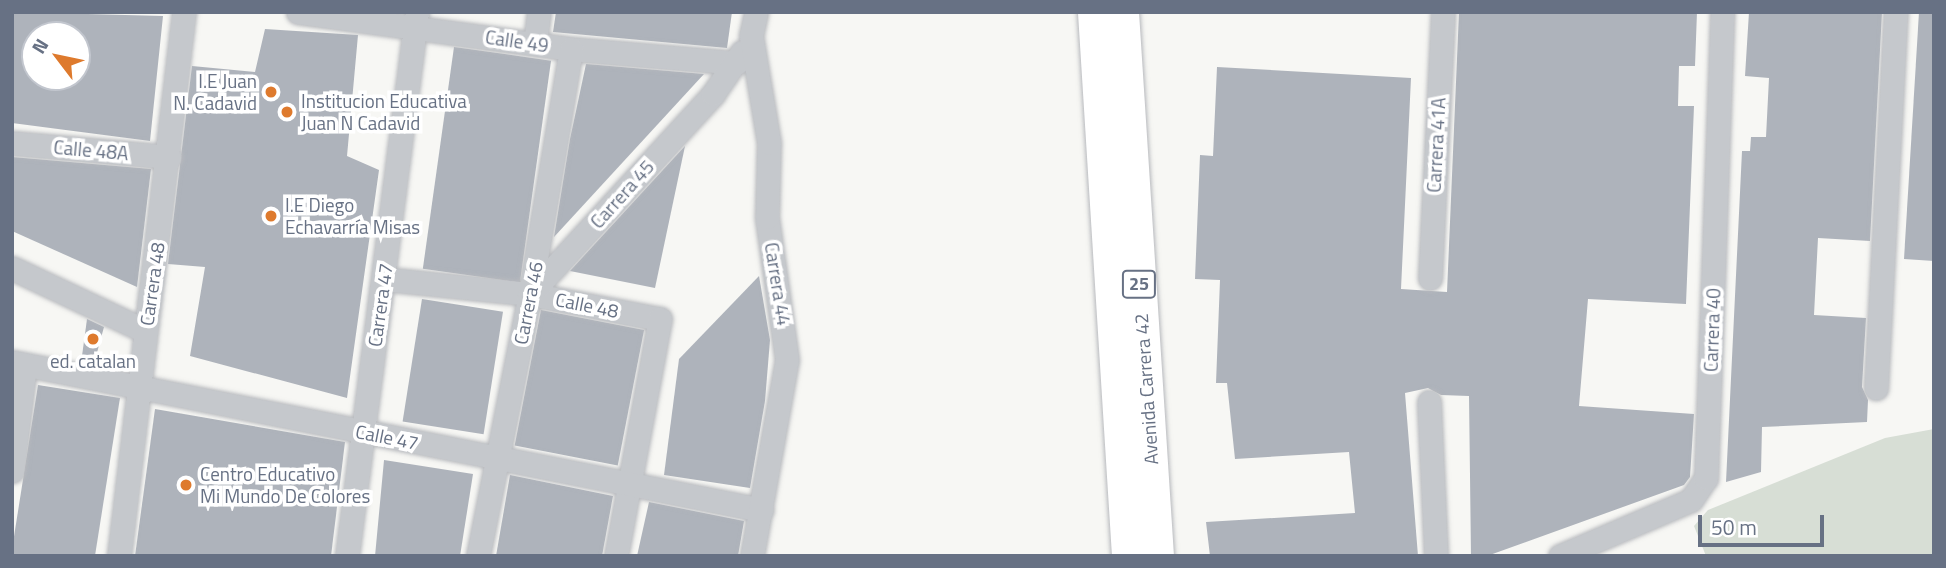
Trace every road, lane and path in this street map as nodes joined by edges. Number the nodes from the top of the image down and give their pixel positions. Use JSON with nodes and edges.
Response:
{"nodes":[{"id":1,"x":184,"y":12,"type":"edge"},
{"id":2,"x":298,"y":12,"type":"edge"},
{"id":3,"x":539,"y":12,"type":"edge"},
{"id":4,"x":756,"y":12,"type":"edge"},
{"id":5,"x":1094,"y":12,"type":"edge"},
{"id":6,"x":1122,"y":12,"type":"edge"},
{"id":7,"x":1443,"y":12,"type":"edge"},
{"id":8,"x":1722,"y":12,"type":"edge"},
{"id":9,"x":1896,"y":12,"type":"edge"},
{"id":10,"x":416,"y":20,"type":"edge"},
{"id":11,"x":751,"y":36,"type":"junction"},
{"id":12,"x":535,"y":43,"type":"junction"},
{"id":13,"x":571,"y":49,"type":"junction"},
{"id":14,"x":736,"y":63,"type":"junction"},
{"id":15,"x":12,"y":143,"type":"edge"},
{"id":16,"x":169,"y":157,"type":"junction"},
{"id":17,"x":12,"y":268,"type":"edge"},
{"id":18,"x":1430,"y":278,"type":"dead end"},
{"id":19,"x":384,"y":279,"type":"junction"},
{"id":20,"x":530,"y":294,"type":"junction"},
{"id":21,"x":145,"y":331,"type":"junction"},
{"id":22,"x":18,"y":363,"type":"edge"},
{"id":23,"x":139,"y":387,"type":"junction"},
{"id":24,"x":1876,"y":388,"type":"dead end"},
{"id":25,"x":1429,"y":402,"type":"dead end"},
{"id":26,"x":363,"y":432,"type":"junction"},
{"id":27,"x":496,"y":459,"type":"junction"},
{"id":28,"x":12,"y":471,"type":"edge"},
{"id":29,"x":630,"y":485,"type":"junction"},
{"id":30,"x":762,"y":509,"type":"junction"},
{"id":31,"x":119,"y":556,"type":"edge"},
{"id":32,"x":347,"y":556,"type":"edge"},
{"id":33,"x":478,"y":556,"type":"edge"},
{"id":34,"x":616,"y":556,"type":"edge"},
{"id":35,"x":752,"y":556,"type":"edge"},
{"id":36,"x":1128,"y":556,"type":"edge"},
{"id":37,"x":1157,"y":556,"type":"edge"},
{"id":38,"x":1436,"y":556,"type":"edge"},
{"id":39,"x":1560,"y":556,"type":"edge"}],
"edges":[{"from":1,"to":16,"type":"street","name":"Carrera 48"},
{"from":2,"to":10,"type":"street","name":"Calle 49"},
{"from":3,"to":12,"type":"street"},
{"from":4,"to":11,"type":"street","name":"Carrera 44"},
{"from":5,"to":36,"type":"highway","name":"Avenida Carrera 42","number":"25"},
{"from":6,"to":37,"type":"highway","name":"Avenida Carrera 42","number":"25"},
{"from":7,"to":18,"type":"street","name":"Carrera 41A"},
{"from":8,"to":39,"type":"street","name":"Carrera 40"},
{"from":9,"to":24,"type":"street"},
{"from":10,"to":12,"type":"street","name":"Calle 49"},
{"from":10,"to":19,"type":"street","name":"Carrera 47"},
{"from":11,"to":14,"type":"street","name":"Carrera 45"},
{"from":11,"to":30,"type":"street","name":"Carrera 44"},
{"from":12,"to":13,"type":"street","name":"Calle 49"},
{"from":13,"to":14,"type":"street","name":"Calle 49"},
{"from":13,"to":20,"type":"street","name":"Carrera 46"},
{"from":14,"to":20,"type":"street","name":"Carrera 45"},
{"from":15,"to":16,"type":"street","name":"Calle 48A"},
{"from":16,"to":21,"type":"street","name":"Carrera 48"},
{"from":17,"to":21,"type":"street"},
{"from":19,"to":20,"type":"street","name":"Calle 48"},
{"from":19,"to":26,"type":"street","name":"Carrera 47"},
{"from":20,"to":27,"type":"street","name":"Carrera 46"},
{"from":20,"to":29,"type":"street","name":"Calle 48"},
{"from":21,"to":23,"type":"street","name":"Carrera 48"},
{"from":22,"to":23,"type":"street","name":"Calle 47"},
{"from":22,"to":28,"type":"street"},
{"from":23,"to":26,"type":"street","name":"Calle 47"},
{"from":23,"to":31,"type":"street","name":"Carrera 48"},
{"from":25,"to":38,"type":"street"},
{"from":26,"to":27,"type":"street","name":"Calle 47"},
{"from":26,"to":32,"type":"street","name":"Carrera 47"},
{"from":27,"to":29,"type":"street","name":"Calle 47"},
{"from":27,"to":33,"type":"street","name":"Carrera 46"},
{"from":29,"to":30,"type":"street","name":"Calle 47"},
{"from":29,"to":34,"type":"street"},
{"from":30,"to":35,"type":"street","name":"Carrera 44"}]}
